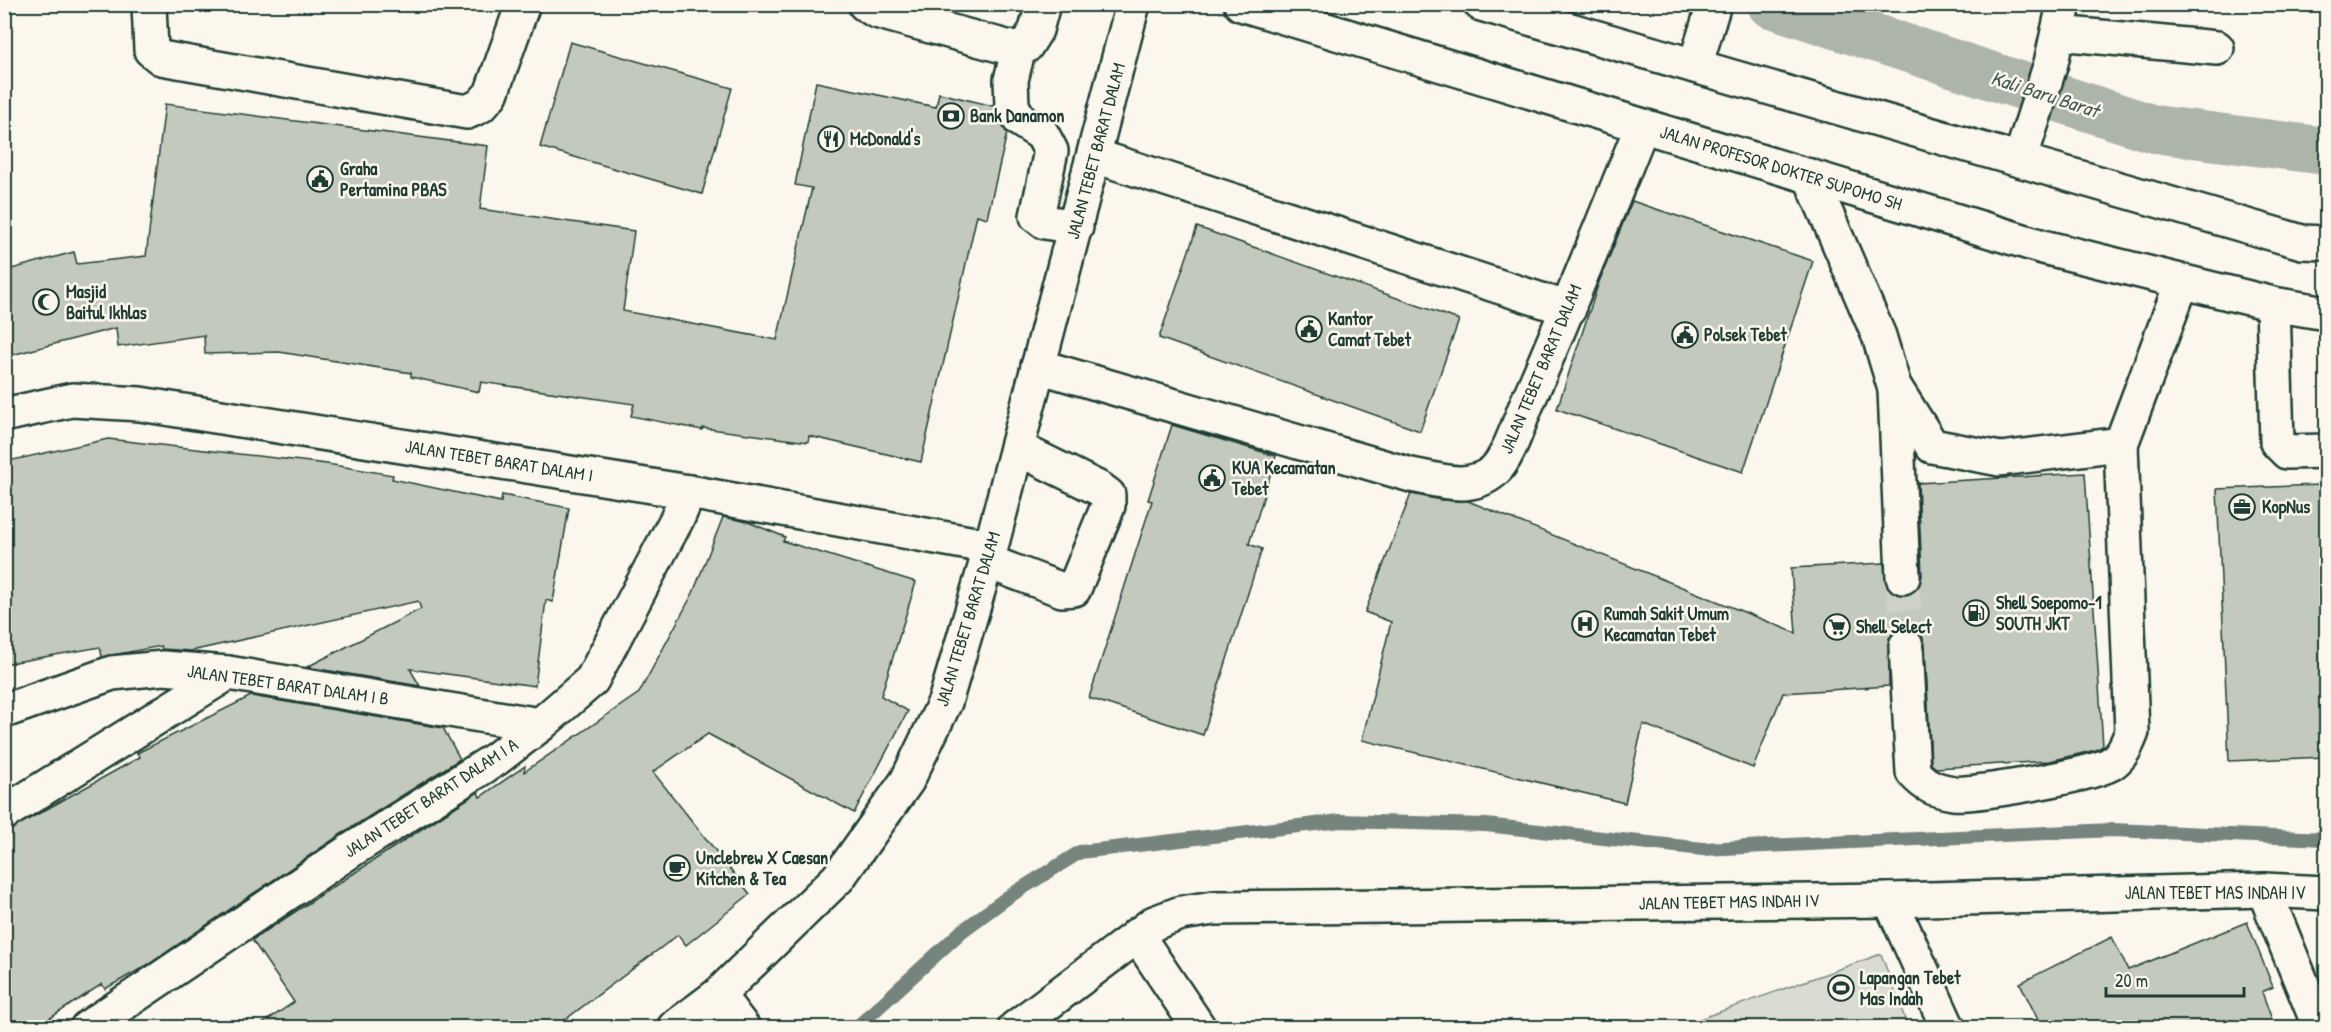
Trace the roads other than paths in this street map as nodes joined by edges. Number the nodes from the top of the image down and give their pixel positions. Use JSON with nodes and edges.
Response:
{"nodes":[{"id":1,"x":148,"y":4,"type":"edge"},
{"id":2,"x":523,"y":4,"type":"edge"},
{"id":3,"x":865,"y":4,"type":"edge"},
{"id":4,"x":1042,"y":4,"type":"edge"},
{"id":5,"x":1133,"y":4,"type":"edge"},
{"id":6,"x":1241,"y":4,"type":"edge"},
{"id":7,"x":1481,"y":4,"type":"edge"},
{"id":8,"x":1714,"y":5,"type":"edge"},
{"id":9,"x":2058,"y":34,"type":"edge"},
{"id":10,"x":1019,"y":47,"type":"junction"},
{"id":11,"x":2217,"y":48,"type":"dead end"},
{"id":12,"x":1695,"y":66,"type":"junction"},
{"id":13,"x":1642,"y":126,"type":"junction"},
{"id":14,"x":2024,"y":147,"type":"junction"},
{"id":15,"x":1095,"y":156,"type":"junction"},
{"id":16,"x":1810,"y":176,"type":"junction"},
{"id":17,"x":1076,"y":227,"type":"junction"},
{"id":18,"x":2326,"y":243,"type":"edge"},
{"id":19,"x":2182,"y":282,"type":"junction"},
{"id":20,"x":2273,"y":304,"type":"junction"},
{"id":21,"x":1569,"y":309,"type":"junction"},
{"id":22,"x":2326,"y":313,"type":"edge"},
{"id":23,"x":1038,"y":366,"type":"junction"},
{"id":24,"x":1894,"y":386,"type":"junction"},
{"id":25,"x":4,"y":415,"type":"edge"},
{"id":26,"x":2121,"y":444,"type":"junction"},
{"id":27,"x":1017,"y":448,"type":"junction"},
{"id":28,"x":2326,"y":451,"type":"edge"},
{"id":29,"x":689,"y":492,"type":"junction"},
{"id":30,"x":989,"y":554,"type":"junction"},
{"id":31,"x":1903,"y":577,"type":"tunnel mouth"},
{"id":32,"x":1906,"y":646,"type":"tunnel mouth"},
{"id":33,"x":228,"y":673,"type":"junction"},
{"id":34,"x":4,"y":711,"type":"edge"},
{"id":35,"x":540,"y":725,"type":"junction"},
{"id":36,"x":4,"y":813,"type":"edge"},
{"id":37,"x":2264,"y":890,"type":"junction"},
{"id":38,"x":2326,"y":893,"type":"edge"},
{"id":39,"x":1890,"y":900,"type":"junction"},
{"id":40,"x":1137,"y":935,"type":"junction"},
{"id":41,"x":732,"y":1013,"type":"edge"},
{"id":42,"x":87,"y":1028,"type":"edge"},
{"id":43,"x":674,"y":1028,"type":"edge"},
{"id":44,"x":1015,"y":1028,"type":"edge"},
{"id":45,"x":1199,"y":1028,"type":"edge"},
{"id":46,"x":1948,"y":1028,"type":"edge"},
{"id":47,"x":2320,"y":1028,"type":"edge"}],
"edges":[{"from":1,"to":2,"type":"street"},
{"from":3,"to":10,"type":"street"},
{"from":4,"to":10,"type":"street"},
{"from":5,"to":15,"type":"street","name":"JALAN TEBET BARAT DALAM"},
{"from":6,"to":13,"type":"street","name":"JALAN PROFESOR DOKTER SUPOMO SH"},
{"from":7,"to":12,"type":"street"},
{"from":8,"to":12,"type":"street"},
{"from":9,"to":11,"type":"street"},
{"from":9,"to":14,"type":"street"},
{"from":10,"to":17,"type":"street"},
{"from":12,"to":14,"type":"street"},
{"from":13,"to":16,"type":"street","name":"JALAN PROFESOR DOKTER SUPOMO SH"},
{"from":13,"to":21,"type":"street","name":"JALAN TEBET BARAT DALAM"},
{"from":14,"to":18,"type":"street"},
{"from":15,"to":17,"type":"street","name":"JALAN TEBET BARAT DALAM"},
{"from":15,"to":21,"type":"street"},
{"from":16,"to":19,"type":"street","name":"JALAN PROFESOR DOKTER SUPOMO SH"},
{"from":16,"to":24,"type":"street"},
{"from":17,"to":23,"type":"street","name":"JALAN TEBET BARAT DALAM"},
{"from":19,"to":20,"type":"street","name":"JALAN PROFESOR DOKTER SUPOMO SH"},
{"from":19,"to":26,"type":"street"},
{"from":20,"to":22,"type":"street","name":"JALAN PROFESOR DOKTER SUPOMO SH"},
{"from":20,"to":28,"type":"street"},
{"from":21,"to":23,"type":"street","name":"JALAN TEBET BARAT DALAM"},
{"from":23,"to":27,"type":"street","name":"JALAN TEBET BARAT DALAM"},
{"from":24,"to":26,"type":"street"},
{"from":24,"to":31,"type":"street"},
{"from":25,"to":29,"type":"street","name":"JALAN TEBET BARAT DALAM I"},
{"from":26,"to":32,"type":"street"},
{"from":27,"to":30,"type":"street","name":"JALAN TEBET BARAT DALAM"},
{"from":27,"to":30,"type":"street","name":"JALAN TEBET BARAT DALAM I"},
{"from":29,"to":30,"type":"street","name":"JALAN TEBET BARAT DALAM I"},
{"from":29,"to":35,"type":"street","name":"JALAN TEBET BARAT DALAM I A"},
{"from":30,"to":41,"type":"street","name":"JALAN TEBET BARAT DALAM"},
{"from":33,"to":34,"type":"street","name":"JALAN TEBET BARAT DALAM I B"},
{"from":33,"to":35,"type":"street","name":"JALAN TEBET BARAT DALAM I B"},
{"from":33,"to":36,"type":"street"},
{"from":35,"to":42,"type":"street","name":"JALAN TEBET BARAT DALAM I A"},
{"from":37,"to":38,"type":"street","name":"JALAN TEBET MAS INDAH IV"},
{"from":37,"to":39,"type":"street","name":"JALAN TEBET MAS INDAH IV"},
{"from":37,"to":47,"type":"street"},
{"from":39,"to":40,"type":"street","name":"JALAN TEBET MAS INDAH IV"},
{"from":39,"to":46,"type":"street"},
{"from":40,"to":44,"type":"street","name":"JALAN TEBET MAS INDAH IV"},
{"from":40,"to":45,"type":"street"},
{"from":41,"to":43,"type":"street","name":"JALAN TEBET BARAT DALAM"}]}
